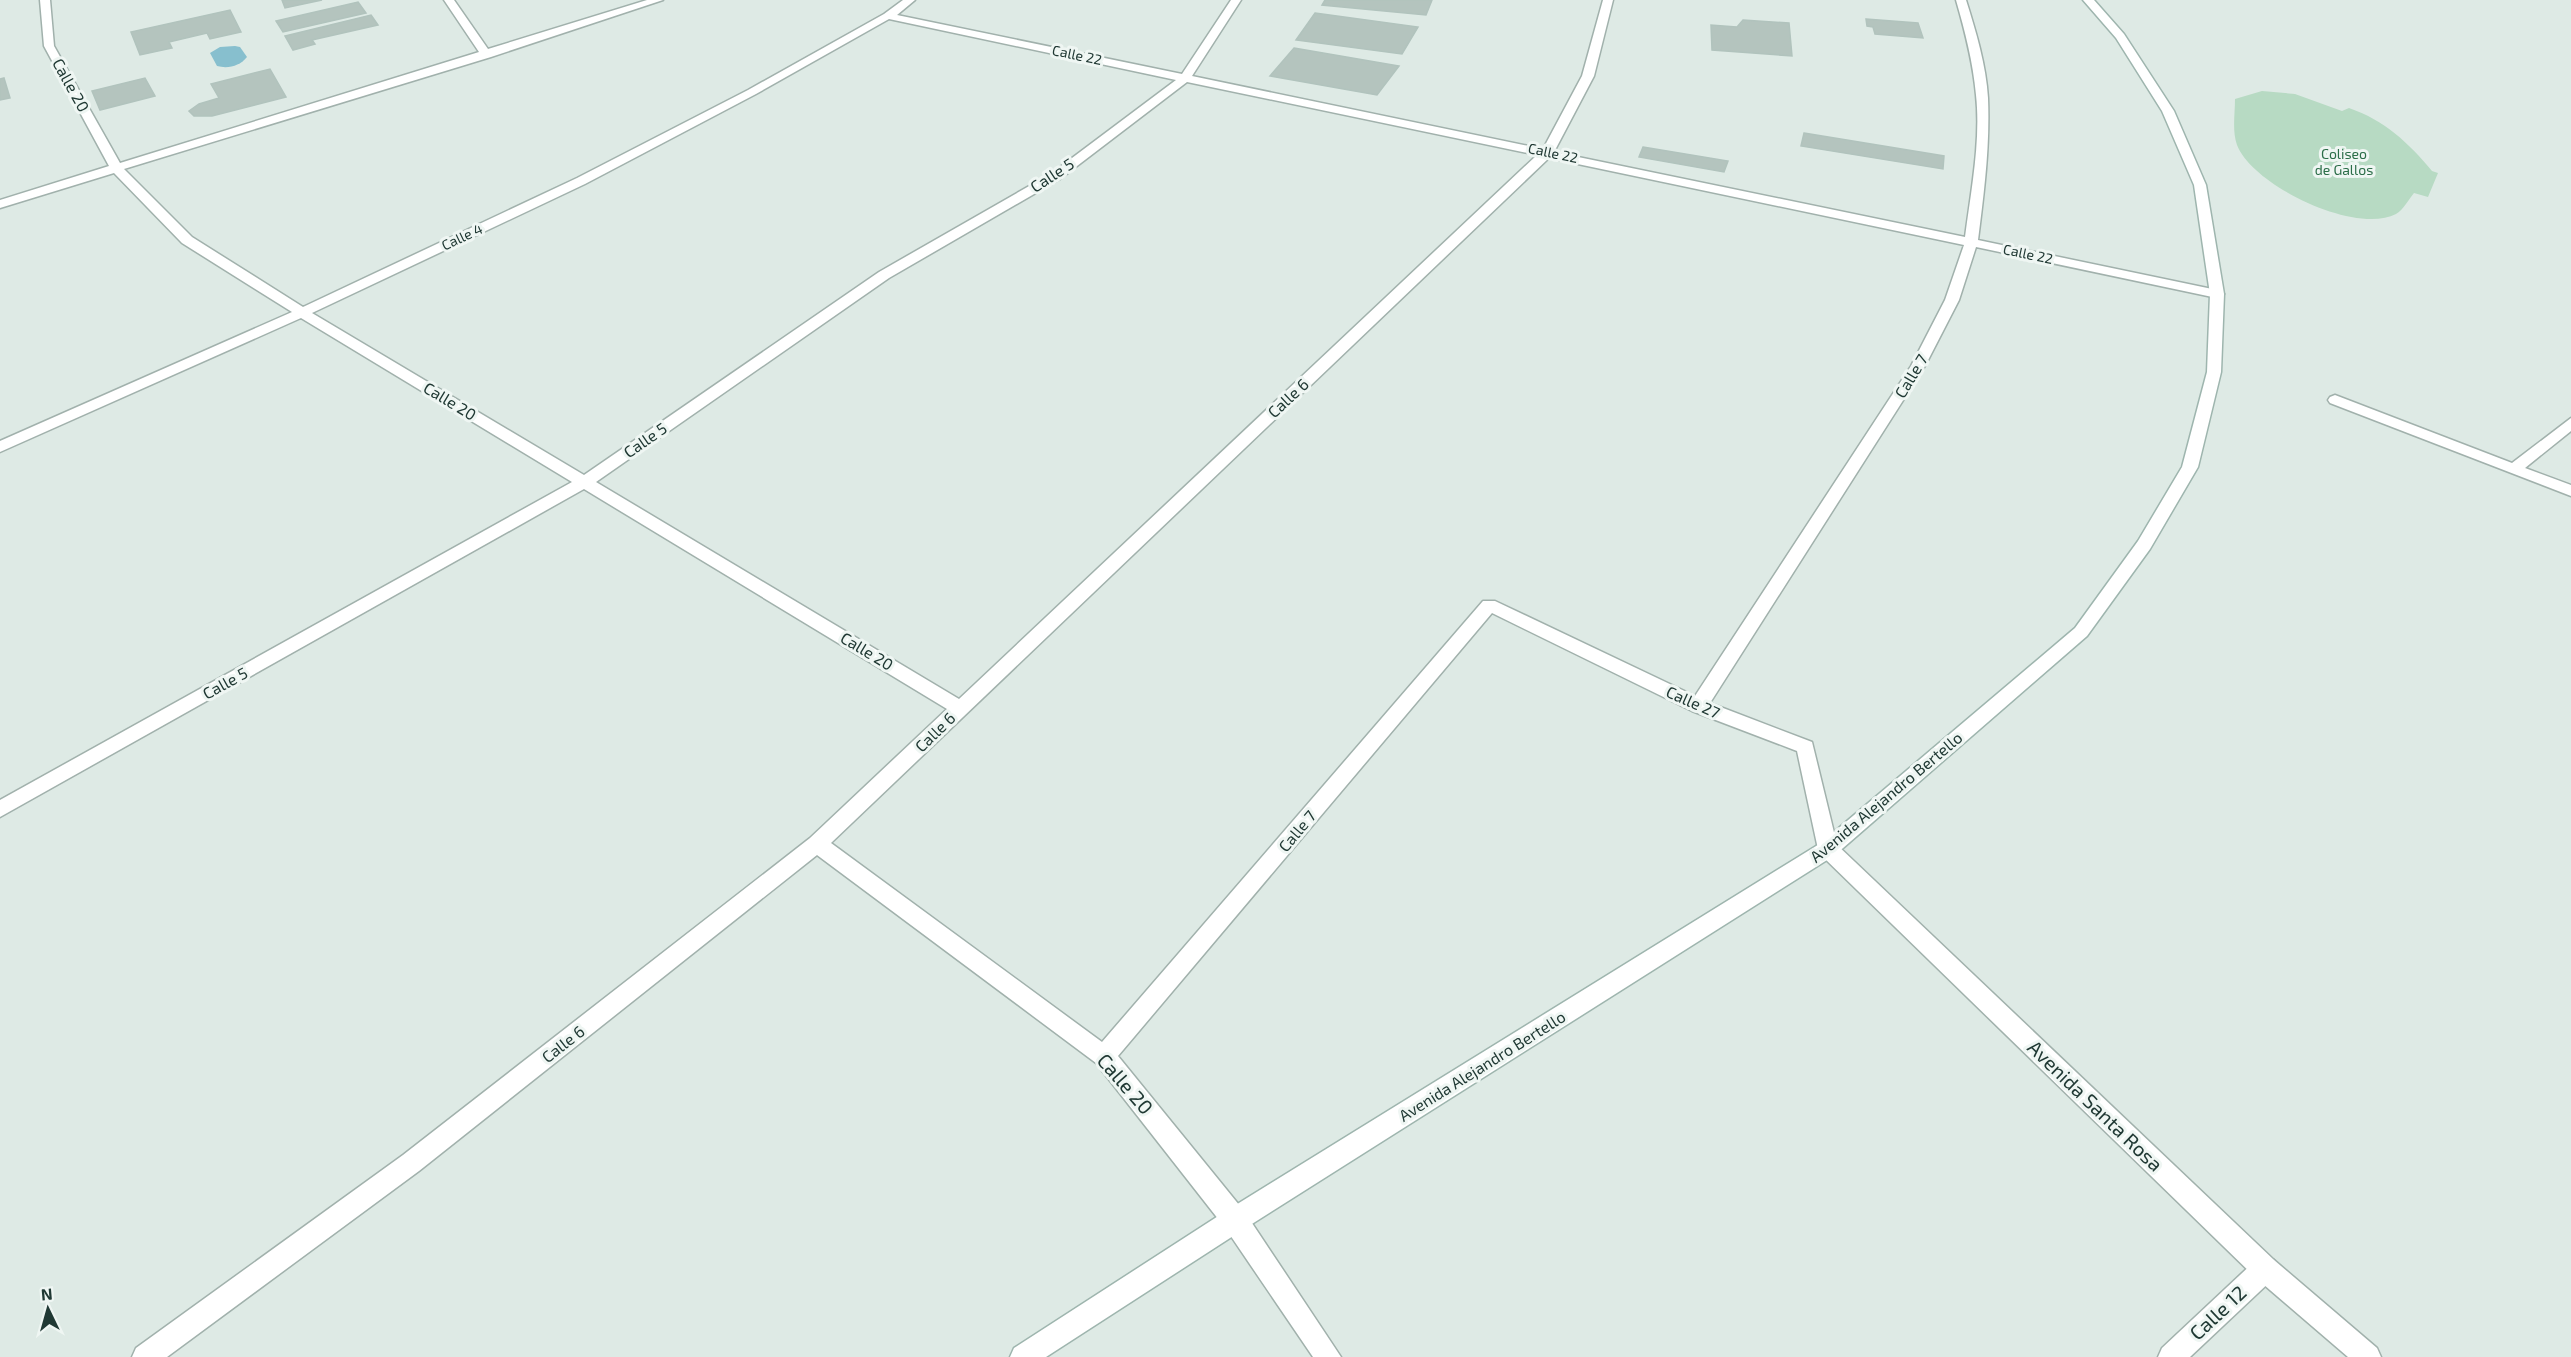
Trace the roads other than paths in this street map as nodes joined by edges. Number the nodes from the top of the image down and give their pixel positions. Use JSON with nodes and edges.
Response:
{"nodes":[{"id":1,"x":45,"y":0,"type":"edge"},
{"id":2,"x":449,"y":0,"type":"edge"},
{"id":3,"x":658,"y":0,"type":"edge"},
{"id":4,"x":1236,"y":0,"type":"edge"},
{"id":5,"x":1608,"y":0,"type":"edge"},
{"id":6,"x":1961,"y":0,"type":"edge"},
{"id":7,"x":2088,"y":0,"type":"edge"},
{"id":8,"x":904,"y":1,"type":"edge"},
{"id":9,"x":888,"y":16,"type":"junction"},
{"id":10,"x":487,"y":55,"type":"junction"},
{"id":11,"x":1186,"y":77,"type":"junction"},
{"id":12,"x":1548,"y":152,"type":"junction"},
{"id":13,"x":117,"y":169,"type":"junction"},
{"id":14,"x":0,"y":204,"type":"edge"},
{"id":15,"x":1971,"y":242,"type":"junction"},
{"id":16,"x":2217,"y":294,"type":"junction"},
{"id":17,"x":302,"y":313,"type":"junction"},
{"id":18,"x":2335,"y":400,"type":"dead end"},
{"id":19,"x":2571,"y":423,"type":"edge"},
{"id":20,"x":0,"y":447,"type":"edge"},
{"id":21,"x":2515,"y":468,"type":"junction"},
{"id":22,"x":585,"y":482,"type":"junction"},
{"id":23,"x":2571,"y":490,"type":"edge"},
{"id":24,"x":1489,"y":605,"type":"joint"},
{"id":25,"x":1698,"y":706,"type":"junction"},
{"id":26,"x":960,"y":708,"type":"junction"},
{"id":27,"x":0,"y":809,"type":"edge"},
{"id":28,"x":817,"y":844,"type":"junction"},
{"id":29,"x":1828,"y":849,"type":"junction"},
{"id":30,"x":1104,"y":1056,"type":"junction"},
{"id":31,"x":1235,"y":1220,"type":"junction"},
{"id":32,"x":2265,"y":1269,"type":"junction"},
{"id":33,"x":145,"y":1357,"type":"edge"},
{"id":34,"x":1023,"y":1357,"type":"edge"},
{"id":35,"x":1328,"y":1357,"type":"edge"},
{"id":36,"x":2171,"y":1357,"type":"edge"},
{"id":37,"x":2368,"y":1357,"type":"edge"}],
"edges":[{"from":1,"to":13,"type":"street","name":"Calle 20"},
{"from":2,"to":10,"type":"street"},
{"from":3,"to":10,"type":"street"},
{"from":4,"to":11,"type":"street","name":"Calle 5"},
{"from":5,"to":12,"type":"street","name":"Calle 6"},
{"from":6,"to":15,"type":"street","name":"Calle 7"},
{"from":7,"to":16,"type":"street","name":"Avenida Alejandro Bertello"},
{"from":8,"to":9,"type":"street","name":"Calle 4"},
{"from":9,"to":11,"type":"street","name":"Calle 22"},
{"from":9,"to":17,"type":"street","name":"Calle 4"},
{"from":10,"to":13,"type":"street"},
{"from":11,"to":12,"type":"street","name":"Calle 22"},
{"from":11,"to":22,"type":"street","name":"Calle 5"},
{"from":12,"to":15,"type":"street","name":"Calle 22"},
{"from":12,"to":26,"type":"street","name":"Calle 6"},
{"from":13,"to":14,"type":"street"},
{"from":13,"to":17,"type":"street","name":"Calle 20"},
{"from":15,"to":16,"type":"street","name":"Calle 22"},
{"from":15,"to":25,"type":"street","name":"Calle 7"},
{"from":16,"to":29,"type":"street","name":"Avenida Alejandro Bertello"},
{"from":17,"to":20,"type":"street","name":"Calle 4"},
{"from":17,"to":22,"type":"street","name":"Calle 20"},
{"from":18,"to":21,"type":"street"},
{"from":19,"to":21,"type":"street"},
{"from":21,"to":23,"type":"street"},
{"from":22,"to":26,"type":"street","name":"Calle 20"},
{"from":22,"to":27,"type":"street","name":"Calle 5"},
{"from":24,"to":25,"type":"street","name":"Calle 27"},
{"from":24,"to":30,"type":"street","name":"Calle 7"},
{"from":25,"to":29,"type":"street","name":"Calle 27"},
{"from":26,"to":28,"type":"street","name":"Calle 6"},
{"from":28,"to":30,"type":"street","name":"Calle 20"},
{"from":28,"to":33,"type":"street","name":"Calle 6"},
{"from":29,"to":31,"type":"street","name":"Avenida Alejandro Bertello"},
{"from":29,"to":32,"type":"street","name":"Avenida Santa Rosa"},
{"from":30,"to":31,"type":"street","name":"Calle 20"},
{"from":31,"to":34,"type":"street","name":"Avenida Alejandro Bertello"},
{"from":31,"to":35,"type":"street","name":"Calle 20"},
{"from":32,"to":36,"type":"street","name":"Calle 12"},
{"from":32,"to":37,"type":"street","name":"Avenida Santa Rosa"}]}
